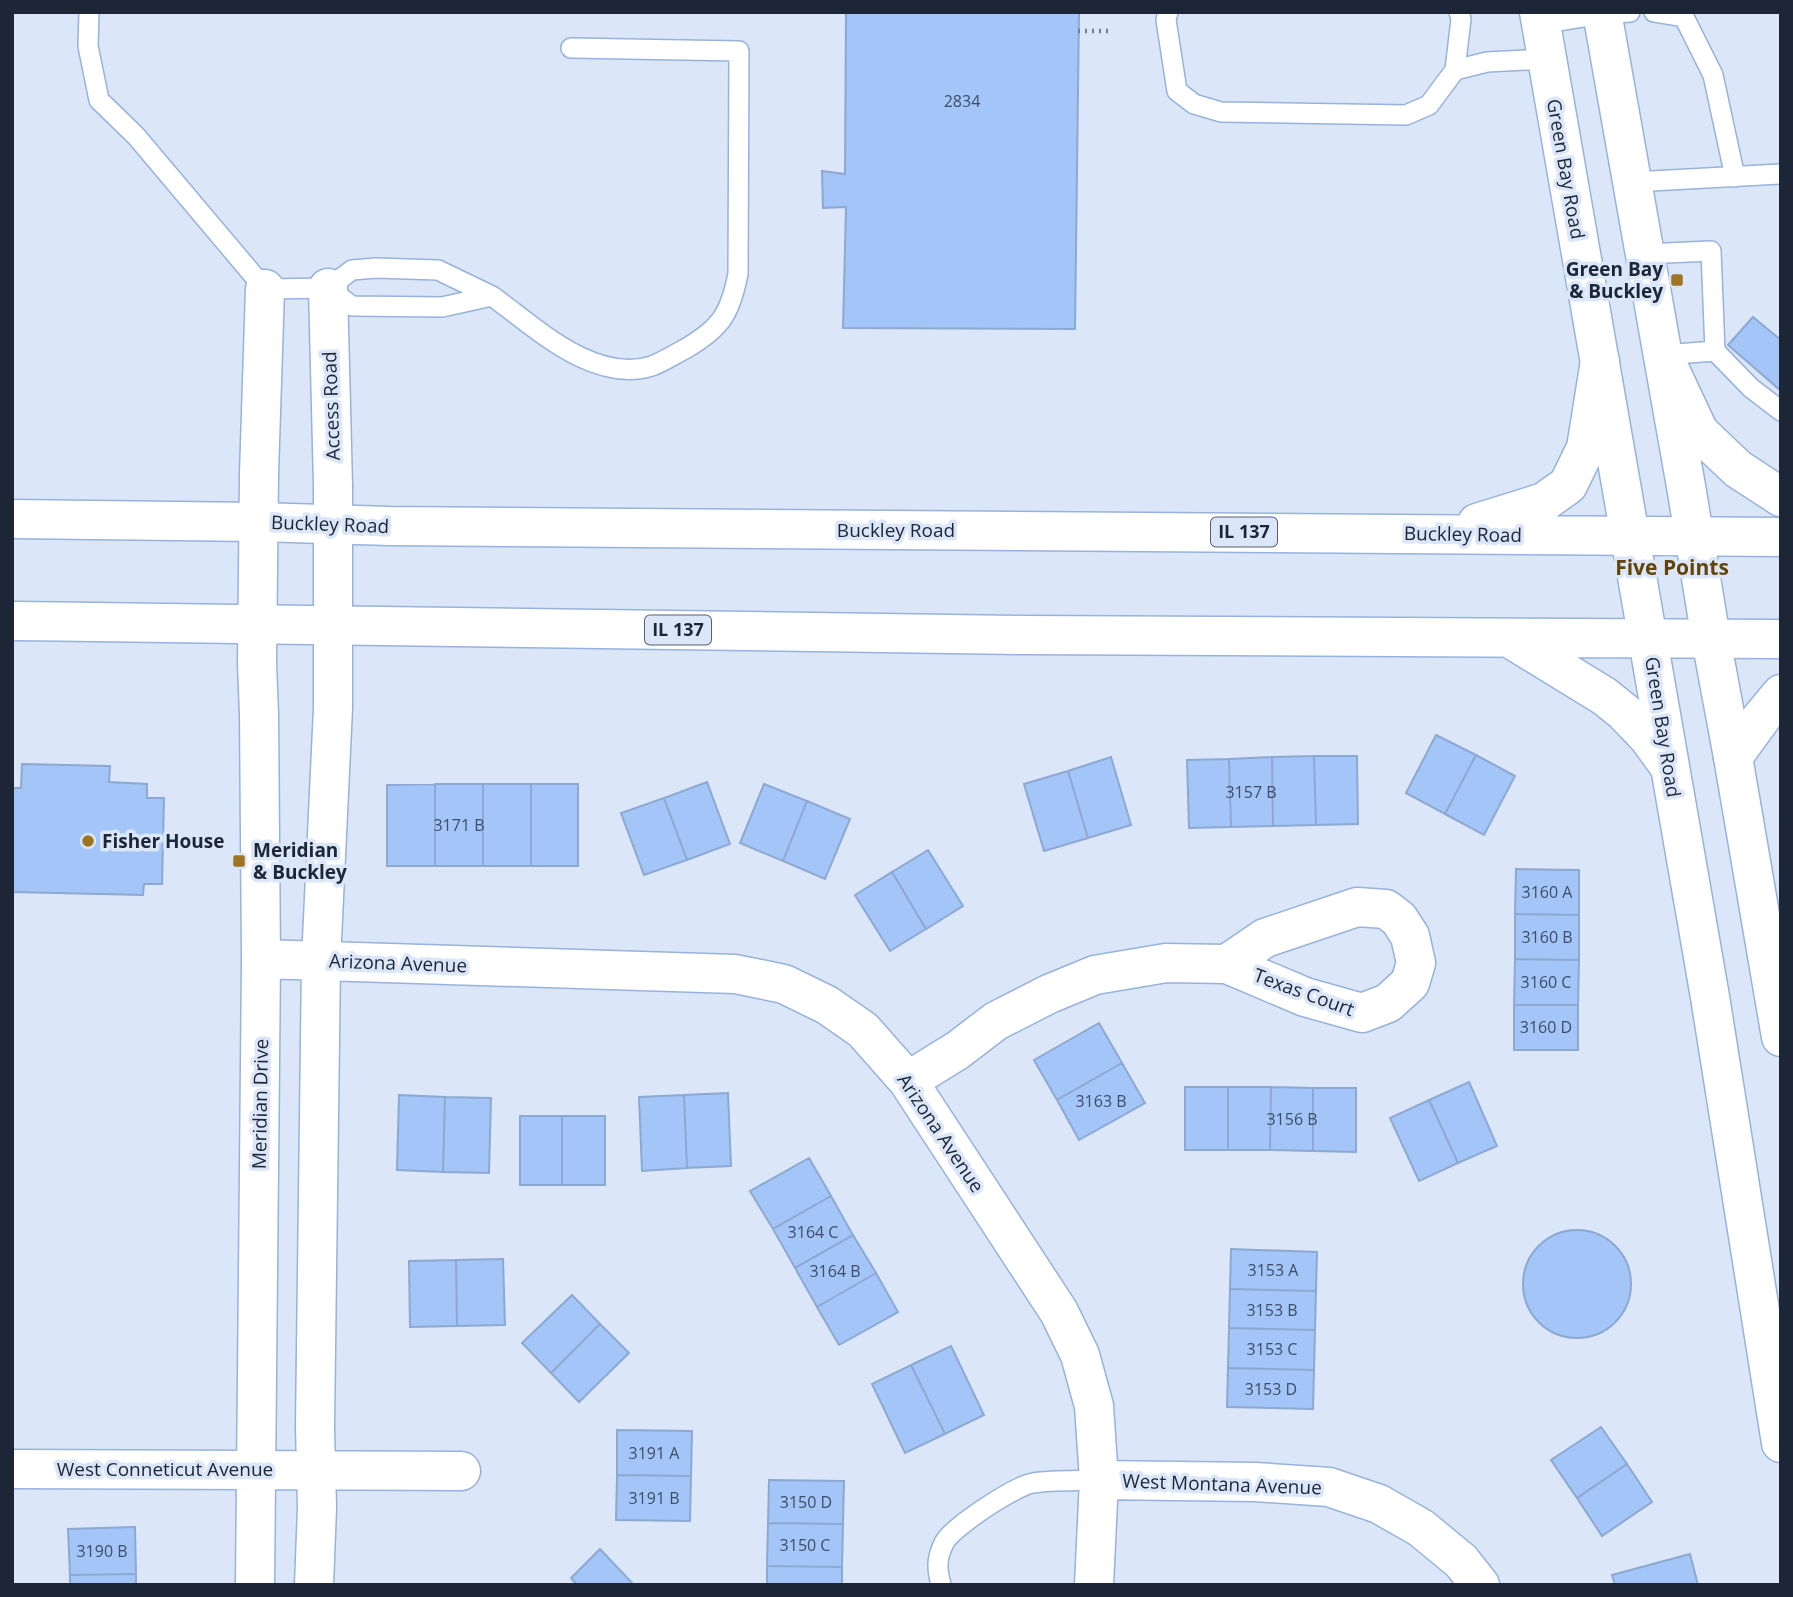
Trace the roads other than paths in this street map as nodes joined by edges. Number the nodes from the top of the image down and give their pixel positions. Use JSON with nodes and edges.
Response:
{"nodes":[{"id":1,"x":89,"y":12,"type":"edge"},
{"id":2,"x":1168,"y":12,"type":"edge"},
{"id":3,"x":1459,"y":12,"type":"edge"},
{"id":4,"x":1654,"y":12,"type":"edge"},
{"id":5,"x":1611,"y":13,"type":"edge"},
{"id":6,"x":1542,"y":32,"type":"edge"},
{"id":7,"x":571,"y":48,"type":"dead end"},
{"id":8,"x":1454,"y":70,"type":"junction"},
{"id":9,"x":1781,"y":174,"type":"edge"},
{"id":10,"x":1735,"y":177,"type":"junction"},
{"id":11,"x":1633,"y":182,"type":"junction"},
{"id":12,"x":1644,"y":254,"type":"junction"},
{"id":13,"x":328,"y":288,"type":"junction"},
{"id":14,"x":265,"y":289,"type":"junction"},
{"id":15,"x":492,"y":296,"type":"junction"},
{"id":16,"x":1715,"y":351,"type":"junction"},
{"id":17,"x":1663,"y":355,"type":"junction"},
{"id":18,"x":1600,"y":361,"type":"junction"},
{"id":19,"x":1781,"y":411,"type":"edge"},
{"id":20,"x":1781,"y":498,"type":"edge"},
{"id":21,"x":12,"y":519,"type":"edge"},
{"id":22,"x":258,"y":522,"type":"junction"},
{"id":23,"x":332,"y":524,"type":"junction"},
{"id":24,"x":1431,"y":533,"type":"junction"},
{"id":25,"x":1631,"y":535,"type":"junction"},
{"id":26,"x":1695,"y":536,"type":"junction"},
{"id":27,"x":1781,"y":537,"type":"edge"},
{"id":28,"x":12,"y":621,"type":"edge"},
{"id":29,"x":257,"y":623,"type":"junction"},
{"id":30,"x":332,"y":625,"type":"junction"},
{"id":31,"x":1511,"y":639,"type":"junction"},
{"id":32,"x":1649,"y":639,"type":"junction"},
{"id":33,"x":1711,"y":639,"type":"junction"},
{"id":34,"x":1781,"y":639,"type":"edge"},
{"id":35,"x":1781,"y":694,"type":"edge"},
{"id":36,"x":1733,"y":757,"type":"junction"},
{"id":37,"x":1670,"y":766,"type":"junction"},
{"id":38,"x":261,"y":959,"type":"junction"},
{"id":39,"x":321,"y":961,"type":"junction"},
{"id":40,"x":1227,"y":964,"type":"dead end"},
{"id":41,"x":1781,"y":1037,"type":"edge"},
{"id":42,"x":908,"y":1081,"type":"junction"},
{"id":43,"x":1781,"y":1443,"type":"edge"},
{"id":44,"x":12,"y":1469,"type":"edge"},
{"id":45,"x":257,"y":1470,"type":"junction"},
{"id":46,"x":317,"y":1470,"type":"junction"},
{"id":47,"x":461,"y":1471,"type":"dead end"},
{"id":48,"x":1098,"y":1480,"type":"junction"},
{"id":49,"x":255,"y":1585,"type":"edge"},
{"id":50,"x":314,"y":1585,"type":"edge"},
{"id":51,"x":941,"y":1585,"type":"edge"},
{"id":52,"x":1094,"y":1585,"type":"edge"},
{"id":53,"x":1480,"y":1585,"type":"edge"}],
"edges":[{"from":1,"to":14,"type":"lane"},
{"from":2,"to":8,"type":"lane"},
{"from":3,"to":8,"type":"lane"},
{"from":4,"to":10,"type":"lane"},
{"from":5,"to":6,"type":"lane"},
{"from":5,"to":11,"type":"main road"},
{"from":6,"to":8,"type":"lane"},
{"from":6,"to":18,"type":"main road","name":"Green Bay Road"},
{"from":7,"to":15,"type":"lane"},
{"from":9,"to":10,"type":"lane"},
{"from":10,"to":11,"type":"lane"},
{"from":11,"to":12,"type":"main road"},
{"from":12,"to":16,"type":"lane"},
{"from":12,"to":17,"type":"main road"},
{"from":13,"to":14,"type":"lane"},
{"from":13,"to":15,"type":"lane"},
{"from":13,"to":15,"type":"lane"},
{"from":13,"to":23,"type":"main road","name":"Access Road"},
{"from":14,"to":22,"type":"main road"},
{"from":16,"to":17,"type":"lane"},
{"from":16,"to":19,"type":"lane"},
{"from":17,"to":20,"type":"main road"},
{"from":17,"to":26,"type":"main road"},
{"from":18,"to":24,"type":"main road"},
{"from":18,"to":25,"type":"main road","name":"Green Bay Road"},
{"from":21,"to":22,"type":"main road","name":"Buckley Road","number":"IL 137"},
{"from":22,"to":23,"type":"main road","name":"Buckley Road","number":"IL 137"},
{"from":22,"to":29,"type":"main road","name":"Meridian Drive"},
{"from":23,"to":24,"type":"main road","name":"Buckley Road","number":"IL 137"},
{"from":23,"to":30,"type":"main road","name":"Access Road"},
{"from":24,"to":25,"type":"main road","name":"Buckley Road","number":"IL 137"},
{"from":25,"to":26,"type":"main road","name":"Buckley Road","number":"IL 137"},
{"from":25,"to":32,"type":"main road","name":"Green Bay Road"},
{"from":26,"to":27,"type":"main road","name":"Buckley Road","number":"IL 137"},
{"from":26,"to":33,"type":"main road"},
{"from":28,"to":29,"type":"main road","number":"IL 137"},
{"from":29,"to":30,"type":"main road","number":"IL 137"},
{"from":29,"to":38,"type":"main road","name":"Meridian Drive"},
{"from":30,"to":31,"type":"main road","number":"IL 137"},
{"from":30,"to":39,"type":"main road"},
{"from":31,"to":32,"type":"main road","number":"IL 137"},
{"from":31,"to":37,"type":"main road"},
{"from":32,"to":33,"type":"main road","number":"IL 137"},
{"from":32,"to":37,"type":"main road","name":"Green Bay Road"},
{"from":33,"to":34,"type":"main road","number":"IL 137"},
{"from":33,"to":36,"type":"main road"},
{"from":35,"to":36,"type":"main road"},
{"from":36,"to":41,"type":"main road"},
{"from":37,"to":43,"type":"main road","name":"Green Bay Road"},
{"from":38,"to":39,"type":"main road","name":"Arizona Avenue"},
{"from":38,"to":45,"type":"main road","name":"Meridian Drive"},
{"from":39,"to":42,"type":"main road","name":"Arizona Avenue"},
{"from":39,"to":46,"type":"main road"},
{"from":40,"to":42,"type":"main road"},
{"from":42,"to":48,"type":"main road","name":"Arizona Avenue"},
{"from":44,"to":45,"type":"main road","name":"West Conneticut Avenue"},
{"from":45,"to":46,"type":"main road","name":"West Conneticut Avenue"},
{"from":45,"to":49,"type":"main road","name":"Meridian Drive"},
{"from":46,"to":47,"type":"main road","name":"West Conneticut Avenue"},
{"from":46,"to":50,"type":"main road"},
{"from":48,"to":51,"type":"lane"},
{"from":48,"to":52,"type":"main road","name":"Arizona Avenue"},
{"from":48,"to":53,"type":"main road","name":"West Montana Avenue"}]}
